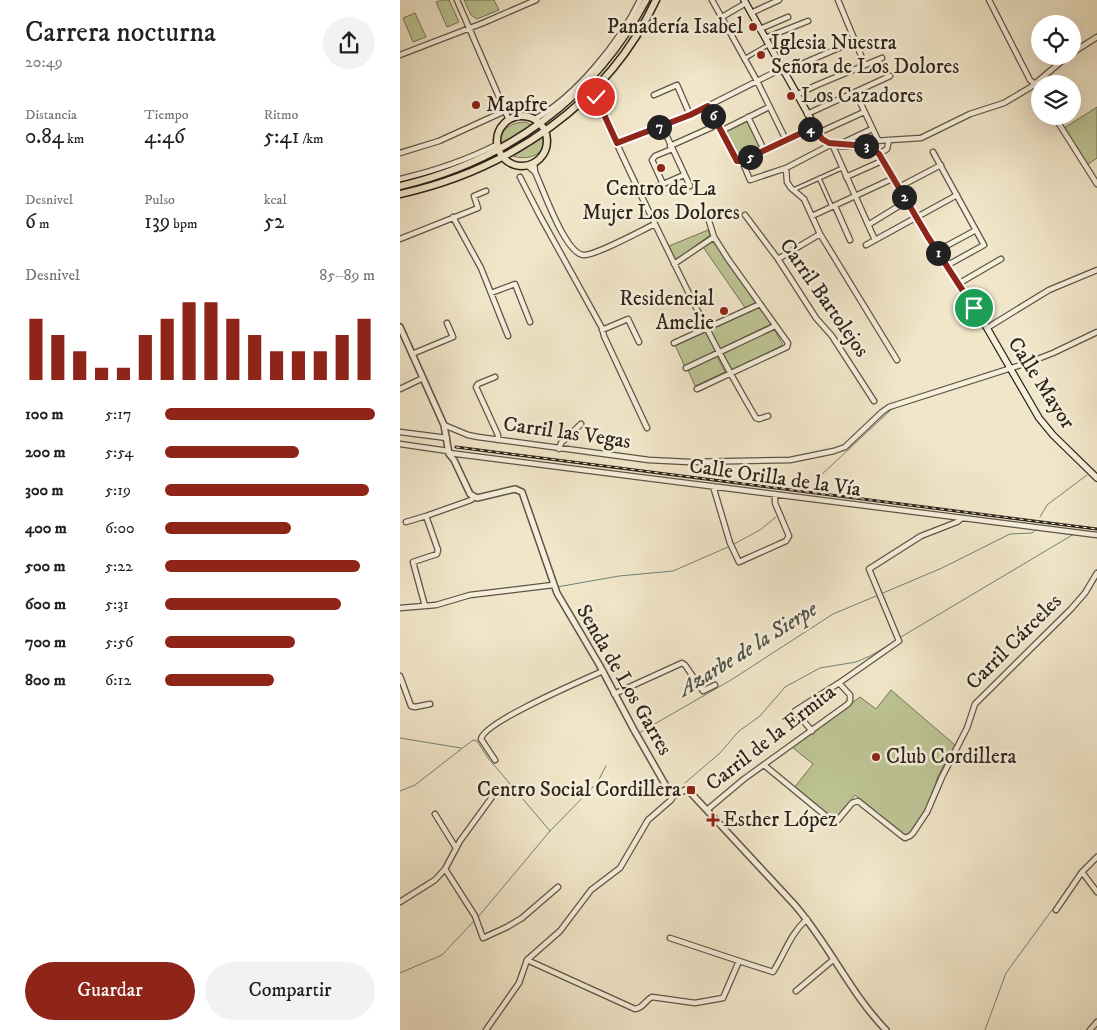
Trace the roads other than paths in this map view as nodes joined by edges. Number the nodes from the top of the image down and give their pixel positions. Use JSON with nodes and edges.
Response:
{"nodes":[{"id":1,"x":457,"y":0,"type":"edge"},
{"id":2,"x":536,"y":0,"type":"edge"},
{"id":3,"x":646,"y":0,"type":"edge"},
{"id":4,"x":656,"y":0,"type":"edge"},
{"id":5,"x":712,"y":0,"type":"edge"},
{"id":6,"x":779,"y":0,"type":"edge"},
{"id":7,"x":838,"y":0,"type":"edge"},
{"id":8,"x":991,"y":0,"type":"edge"},
{"id":9,"x":638,"y":2,"type":"edge"},
{"id":10,"x":745,"y":2,"type":"edge"},
{"id":11,"x":751,"y":13,"type":"junction"},
{"id":12,"x":722,"y":17,"type":"junction"},
{"id":13,"x":788,"y":17,"type":"dead end"},
{"id":14,"x":808,"y":21,"type":"dead end"},
{"id":15,"x":469,"y":28,"type":"junction"},
{"id":16,"x":760,"y":29,"type":"junction"},
{"id":17,"x":1097,"y":37,"type":"edge"},
{"id":18,"x":764,"y":38,"type":"junction"},
{"id":19,"x":855,"y":41,"type":"junction"},
{"id":20,"x":768,"y":45,"type":"junction"},
{"id":21,"x":1081,"y":47,"type":"edge"},
{"id":22,"x":400,"y":55,"type":"edge"},
{"id":23,"x":882,"y":58,"type":"dead end"},
{"id":24,"x":744,"y":59,"type":"junction"},
{"id":25,"x":865,"y":65,"type":"junction"},
{"id":26,"x":1057,"y":65,"type":"edge"},
{"id":27,"x":782,"y":70,"type":"junction"},
{"id":28,"x":1046,"y":75,"type":"edge"},
{"id":29,"x":890,"y":76,"type":"dead end"},
{"id":30,"x":757,"y":81,"type":"junction"},
{"id":31,"x":1031,"y":81,"type":"edge"},
{"id":32,"x":1031,"y":86,"type":"edge"},
{"id":33,"x":654,"y":95,"type":"dead end"},
{"id":34,"x":796,"y":95,"type":"junction"},
{"id":35,"x":596,"y":97,"type":"dead end"},
{"id":36,"x":860,"y":102,"type":"dead end"},
{"id":37,"x":708,"y":106,"type":"junction"},
{"id":38,"x":769,"y":107,"type":"junction"},
{"id":39,"x":505,"y":111,"type":"junction"},
{"id":40,"x":864,"y":112,"type":"junction"},
{"id":41,"x":807,"y":114,"type":"junction"},
{"id":42,"x":690,"y":115,"type":"junction"},
{"id":43,"x":748,"y":117,"type":"junction"},
{"id":44,"x":509,"y":120,"type":"junction"},
{"id":45,"x":538,"y":121,"type":"junction"},
{"id":46,"x":717,"y":125,"type":"junction"},
{"id":47,"x":1060,"y":125,"type":"edge"},
{"id":48,"x":662,"y":126,"type":"junction"},
{"id":49,"x":814,"y":127,"type":"junction"},
{"id":50,"x":872,"y":129,"type":"junction"},
{"id":51,"x":545,"y":131,"type":"junction"},
{"id":52,"x":721,"y":131,"type":"junction"},
{"id":53,"x":818,"y":134,"type":"junction"},
{"id":54,"x":786,"y":140,"type":"junction"},
{"id":55,"x":878,"y":140,"type":"junction"},
{"id":56,"x":889,"y":140,"type":"junction"},
{"id":57,"x":617,"y":143,"type":"junction"},
{"id":58,"x":835,"y":144,"type":"junction"},
{"id":59,"x":499,"y":147,"type":"junction"},
{"id":60,"x":671,"y":147,"type":"junction"},
{"id":61,"x":868,"y":147,"type":"junction"},
{"id":62,"x":764,"y":150,"type":"junction"},
{"id":63,"x":934,"y":152,"type":"dead end"},
{"id":64,"x":400,"y":153,"type":"edge"},
{"id":65,"x":879,"y":154,"type":"junction"},
{"id":66,"x":504,"y":157,"type":"junction"},
{"id":67,"x":884,"y":160,"type":"junction"},
{"id":68,"x":742,"y":161,"type":"junction"},
{"id":69,"x":534,"y":162,"type":"junction"},
{"id":70,"x":527,"y":165,"type":"junction"},
{"id":71,"x":941,"y":166,"type":"junction"},
{"id":72,"x":786,"y":168,"type":"junction"},
{"id":73,"x":842,"y":168,"type":"junction"},
{"id":74,"x":535,"y":172,"type":"junction"},
{"id":75,"x":684,"y":175,"type":"junction"},
{"id":76,"x":520,"y":177,"type":"dead end"},
{"id":77,"x":846,"y":177,"type":"junction"},
{"id":78,"x":819,"y":178,"type":"junction"},
{"id":79,"x":894,"y":178,"type":"junction"},
{"id":80,"x":400,"y":179,"type":"edge"},
{"id":81,"x":663,"y":184,"type":"junction"},
{"id":82,"x":1097,"y":184,"type":"edge"},
{"id":83,"x":400,"y":186,"type":"edge"},
{"id":84,"x":690,"y":186,"type":"dead end"},
{"id":85,"x":899,"y":187,"type":"junction"},
{"id":86,"x":793,"y":190,"type":"junction"},
{"id":87,"x":486,"y":191,"type":"dead end"},
{"id":88,"x":400,"y":194,"type":"edge"},
{"id":89,"x":640,"y":194,"type":"junction"},
{"id":90,"x":957,"y":194,"type":"junction"},
{"id":91,"x":855,"y":197,"type":"junction"},
{"id":92,"x":906,"y":201,"type":"junction"},
{"id":93,"x":833,"y":207,"type":"junction"},
{"id":94,"x":745,"y":216,"type":"dead end"},
{"id":95,"x":812,"y":216,"type":"junction"},
{"id":96,"x":453,"y":217,"type":"junction"},
{"id":97,"x":916,"y":217,"type":"junction"},
{"id":98,"x":709,"y":222,"type":"dead end"},
{"id":99,"x":655,"y":224,"type":"junction"},
{"id":100,"x":868,"y":225,"type":"junction"},
{"id":101,"x":976,"y":230,"type":"junction"},
{"id":102,"x":561,"y":231,"type":"junction"},
{"id":103,"x":820,"y":234,"type":"junction"},
{"id":104,"x":551,"y":236,"type":"junction"},
{"id":105,"x":714,"y":237,"type":"junction"},
{"id":106,"x":400,"y":239,"type":"edge"},
{"id":107,"x":850,"y":240,"type":"dead end"},
{"id":108,"x":875,"y":240,"type":"junction"},
{"id":109,"x":866,"y":245,"type":"dead end"},
{"id":110,"x":937,"y":251,"type":"junction"},
{"id":111,"x":778,"y":259,"type":"junction"},
{"id":112,"x":1002,"y":259,"type":"dead end"},
{"id":113,"x":674,"y":264,"type":"junction"},
{"id":114,"x":946,"y":266,"type":"junction"},
{"id":115,"x":1097,"y":270,"type":"edge"},
{"id":116,"x":958,"y":284,"type":"junction"},
{"id":117,"x":491,"y":293,"type":"junction"},
{"id":118,"x":760,"y":304,"type":"junction"},
{"id":119,"x":530,"y":322,"type":"dead end"},
{"id":120,"x":447,"y":323,"type":"dead end"},
{"id":121,"x":400,"y":326,"type":"edge"},
{"id":122,"x":775,"y":326,"type":"junction"},
{"id":123,"x":987,"y":328,"type":"junction"},
{"id":124,"x":707,"y":329,"type":"junction"},
{"id":125,"x":602,"y":330,"type":"junction"},
{"id":126,"x":1097,"y":332,"type":"edge"},
{"id":127,"x":508,"y":336,"type":"dead end"},
{"id":128,"x":639,"y":342,"type":"dead end"},
{"id":129,"x":674,"y":344,"type":"dead end"},
{"id":130,"x":719,"y":353,"type":"junction"},
{"id":131,"x":412,"y":354,"type":"junction"},
{"id":132,"x":897,"y":360,"type":"dead end"},
{"id":133,"x":1010,"y":367,"type":"junction"},
{"id":134,"x":686,"y":368,"type":"dead end"},
{"id":135,"x":730,"y":374,"type":"junction"},
{"id":136,"x":495,"y":377,"type":"dead end"},
{"id":137,"x":423,"y":378,"type":"junction"},
{"id":138,"x":400,"y":389,"type":"edge"},
{"id":139,"x":697,"y":389,"type":"dead end"},
{"id":140,"x":874,"y":401,"type":"dead end"},
{"id":141,"x":768,"y":416,"type":"dead end"},
{"id":142,"x":581,"y":424,"type":"dead end"},
{"id":143,"x":444,"y":425,"type":"junction"},
{"id":144,"x":647,"y":428,"type":"dead end"},
{"id":145,"x":400,"y":432,"type":"edge"},
{"id":146,"x":447,"y":438,"type":"junction"},
{"id":147,"x":498,"y":440,"type":"junction"},
{"id":148,"x":400,"y":444,"type":"edge"},
{"id":149,"x":559,"y":449,"type":"junction"},
{"id":150,"x":448,"y":452,"type":"junction"},
{"id":151,"x":1097,"y":478,"type":"edge"},
{"id":152,"x":714,"y":486,"type":"junction"},
{"id":153,"x":775,"y":494,"type":"junction"},
{"id":154,"x":474,"y":497,"type":"junction"},
{"id":155,"x":426,"y":516,"type":"junction"},
{"id":156,"x":962,"y":518,"type":"junction"},
{"id":157,"x":406,"y":522,"type":"dead end"},
{"id":158,"x":1097,"y":535,"type":"edge"},
{"id":159,"x":1097,"y":573,"type":"edge"},
{"id":160,"x":553,"y":584,"type":"junction"},
{"id":161,"x":425,"y":606,"type":"junction"},
{"id":162,"x":400,"y":608,"type":"edge"},
{"id":163,"x":603,"y":671,"type":"junction"},
{"id":164,"x":400,"y":676,"type":"edge"},
{"id":165,"x":839,"y":683,"type":"junction"},
{"id":166,"x":715,"y":685,"type":"dead end"},
{"id":167,"x":614,"y":694,"type":"junction"},
{"id":168,"x":430,"y":704,"type":"dead end"},
{"id":169,"x":812,"y":731,"type":"junction"},
{"id":170,"x":495,"y":760,"type":"dead end"},
{"id":171,"x":764,"y":765,"type":"junction"},
{"id":172,"x":674,"y":795,"type":"junction"},
{"id":173,"x":492,"y":797,"type":"dead end"},
{"id":174,"x":706,"y":810,"type":"junction"},
{"id":175,"x":435,"y":814,"type":"dead end"},
{"id":176,"x":456,"y":848,"type":"junction"},
{"id":177,"x":1097,"y":857,"type":"edge"},
{"id":178,"x":444,"y":869,"type":"junction"},
{"id":179,"x":1082,"y":872,"type":"junction"},
{"id":180,"x":558,"y":887,"type":"dead end"},
{"id":181,"x":1097,"y":892,"type":"edge"},
{"id":182,"x":400,"y":902,"type":"edge"},
{"id":183,"x":1056,"y":910,"type":"dead end"},
{"id":184,"x":808,"y":919,"type":"junction"},
{"id":185,"x":670,"y":938,"type":"dead end"},
{"id":186,"x":834,"y":959,"type":"junction"},
{"id":187,"x":527,"y":960,"type":"junction"},
{"id":188,"x":739,"y":961,"type":"junction"},
{"id":189,"x":796,"y":991,"type":"dead end"},
{"id":190,"x":1097,"y":1022,"type":"edge"},
{"id":191,"x":486,"y":1030,"type":"edge"},
{"id":192,"x":886,"y":1030,"type":"edge"},
{"id":193,"x":1090,"y":1030,"type":"edge"}],
"edges":[{"from":1,"to":15,"type":"street"},
{"from":2,"to":15,"type":"street"},
{"from":3,"to":45,"type":"main road"},
{"from":4,"to":51,"type":"main road"},
{"from":5,"to":12,"type":"street"},
{"from":6,"to":11,"type":"street"},
{"from":7,"to":19,"type":"street"},
{"from":8,"to":31,"type":"street"},
{"from":9,"to":45,"type":"street"},
{"from":10,"to":11,"type":"main road"},
{"from":10,"to":12,"type":"street"},
{"from":11,"to":16,"type":"main road"},
{"from":12,"to":24,"type":"street"},
{"from":13,"to":16,"type":"street"},
{"from":14,"to":18,"type":"street"},
{"from":15,"to":22,"type":"street"},
{"from":15,"to":39,"type":"street"},
{"from":16,"to":18,"type":"main road"},
{"from":17,"to":21,"type":"street"},
{"from":18,"to":20,"type":"main road"},
{"from":19,"to":25,"type":"street"},
{"from":19,"to":27,"type":"street"},
{"from":20,"to":24,"type":"street"},
{"from":20,"to":27,"type":"main road"},
{"from":23,"to":25,"type":"street"},
{"from":24,"to":30,"type":"street"},
{"from":25,"to":34,"type":"street"},
{"from":26,"to":28,"type":"street"},
{"from":27,"to":30,"type":"street"},
{"from":27,"to":34,"type":"main road"},
{"from":29,"to":41,"type":"street"},
{"from":30,"to":37,"type":"street"},
{"from":30,"to":38,"type":"street"},
{"from":32,"to":56,"type":"street"},
{"from":33,"to":42,"type":"street"},
{"from":34,"to":41,"type":"main road"},
{"from":35,"to":57,"type":"street"},
{"from":36,"to":40,"type":"street"},
{"from":37,"to":42,"type":"street"},
{"from":37,"to":46,"type":"street"},
{"from":38,"to":43,"type":"street"},
{"from":38,"to":54,"type":"street"},
{"from":39,"to":44,"type":"street"},
{"from":39,"to":64,"type":"street"},
{"from":40,"to":50,"type":"street"},
{"from":40,"to":53,"type":"street"},
{"from":41,"to":49,"type":"main road"},
{"from":42,"to":48,"type":"street"},
{"from":43,"to":52,"type":"street"},
{"from":43,"to":62,"type":"street"},
{"from":44,"to":45,"type":"main road"},
{"from":44,"to":59,"type":"main road"},
{"from":45,"to":51,"type":"main road"},
{"from":45,"to":59,"type":"main road"},
{"from":46,"to":52,"type":"street"},
{"from":46,"to":60,"type":"street"},
{"from":47,"to":82,"type":"street"},
{"from":48,"to":57,"type":"street"},
{"from":48,"to":60,"type":"street"},
{"from":49,"to":53,"type":"main road"},
{"from":49,"to":54,"type":"street"},
{"from":50,"to":55,"type":"street"},
{"from":50,"to":58,"type":"street"},
{"from":51,"to":66,"type":"main road"},
{"from":51,"to":69,"type":"main road"},
{"from":52,"to":68,"type":"street"},
{"from":53,"to":58,"type":"main road"},
{"from":54,"to":62,"type":"street"},
{"from":55,"to":56,"type":"street"},
{"from":55,"to":61,"type":"street"},
{"from":56,"to":65,"type":"street"},
{"from":57,"to":89,"type":"street"},
{"from":58,"to":61,"type":"main road","name":"Calle Mayor"},
{"from":58,"to":72,"type":"street"},
{"from":58,"to":73,"type":"street"},
{"from":59,"to":66,"type":"main road"},
{"from":59,"to":80,"type":"street"},
{"from":59,"to":83,"type":"main road"},
{"from":60,"to":75,"type":"street"},
{"from":60,"to":81,"type":"street"},
{"from":61,"to":65,"type":"main road","name":"Calle Mayor"},
{"from":62,"to":68,"type":"street"},
{"from":63,"to":71,"type":"street"},
{"from":65,"to":67,"type":"main road","name":"Calle Mayor"},
{"from":66,"to":70,"type":"main road"},
{"from":66,"to":88,"type":"main road"},
{"from":67,"to":77,"type":"street"},
{"from":67,"to":79,"type":"main road","name":"Calle Mayor"},
{"from":68,"to":72,"type":"street"},
{"from":69,"to":70,"type":"main road"},
{"from":69,"to":74,"type":"street"},
{"from":70,"to":74,"type":"street"},
{"from":71,"to":85,"type":"street"},
{"from":71,"to":90,"type":"street"},
{"from":72,"to":86,"type":"street","name":"Carril Bartolejos"},
{"from":73,"to":77,"type":"street"},
{"from":73,"to":78,"type":"street"},
{"from":74,"to":102,"type":"street"},
{"from":75,"to":81,"type":"street"},
{"from":75,"to":84,"type":"street"},
{"from":76,"to":104,"type":"street"},
{"from":77,"to":91,"type":"street"},
{"from":78,"to":86,"type":"street"},
{"from":78,"to":93,"type":"street"},
{"from":79,"to":85,"type":"main road","name":"Calle Mayor"},
{"from":79,"to":91,"type":"street"},
{"from":81,"to":89,"type":"street"},
{"from":85,"to":92,"type":"main road","name":"Calle Mayor"},
{"from":86,"to":95,"type":"street","name":"Carril Bartolejos"},
{"from":87,"to":96,"type":"street"},
{"from":89,"to":99,"type":"street"},
{"from":90,"to":97,"type":"street"},
{"from":90,"to":101,"type":"street"},
{"from":91,"to":93,"type":"street"},
{"from":91,"to":100,"type":"street"},
{"from":92,"to":97,"type":"main road","name":"Calle Mayor"},
{"from":92,"to":100,"type":"street"},
{"from":93,"to":95,"type":"street"},
{"from":93,"to":107,"type":"street"},
{"from":94,"to":111,"type":"street","name":"Carril Bartolejos"},
{"from":95,"to":103,"type":"street","name":"Carril Bartolejos"},
{"from":96,"to":106,"type":"street"},
{"from":96,"to":117,"type":"street"},
{"from":97,"to":108,"type":"street"},
{"from":97,"to":110,"type":"main road","name":"Calle Mayor"},
{"from":98,"to":105,"type":"street"},
{"from":99,"to":102,"type":"street"},
{"from":99,"to":113,"type":"street"},
{"from":100,"to":108,"type":"street"},
{"from":101,"to":110,"type":"street"},
{"from":101,"to":114,"type":"street"},
{"from":102,"to":104,"type":"street"},
{"from":103,"to":111,"type":"street"},
{"from":103,"to":132,"type":"street","name":"Carril Bartolejos"},
{"from":104,"to":125,"type":"street"},
{"from":105,"to":113,"type":"street"},
{"from":105,"to":118,"type":"street"},
{"from":108,"to":109,"type":"street"},
{"from":110,"to":114,"type":"main road","name":"Calle Mayor"},
{"from":111,"to":140,"type":"street","name":"Carril Bartolejos"},
{"from":112,"to":116,"type":"street"},
{"from":113,"to":124,"type":"street"},
{"from":114,"to":116,"type":"main road","name":"Calle Mayor"},
{"from":115,"to":123,"type":"street"},
{"from":116,"to":123,"type":"main road","name":"Calle Mayor"},
{"from":117,"to":119,"type":"street"},
{"from":117,"to":127,"type":"street"},
{"from":118,"to":122,"type":"street"},
{"from":118,"to":124,"type":"street"},
{"from":120,"to":131,"type":"street"},
{"from":121,"to":131,"type":"street"},
{"from":122,"to":130,"type":"street"},
{"from":122,"to":135,"type":"street"},
{"from":123,"to":133,"type":"main road","name":"Calle Mayor"},
{"from":124,"to":129,"type":"street"},
{"from":124,"to":130,"type":"street"},
{"from":125,"to":128,"type":"street"},
{"from":125,"to":144,"type":"street"},
{"from":126,"to":133,"type":"street","name":"Carril las Vegas"},
{"from":130,"to":134,"type":"street"},
{"from":130,"to":135,"type":"street"},
{"from":131,"to":137,"type":"street"},
{"from":133,"to":149,"type":"street","name":"Carril las Vegas"},
{"from":133,"to":151,"type":"main road","name":"Calle Mayor"},
{"from":135,"to":139,"type":"street"},
{"from":135,"to":141,"type":"street"},
{"from":136,"to":147,"type":"street"},
{"from":137,"to":138,"type":"street"},
{"from":137,"to":143,"type":"street"},
{"from":142,"to":149,"type":"street"},
{"from":143,"to":146,"type":"street"},
{"from":143,"to":147,"type":"street","name":"Carril las Vegas"},
{"from":145,"to":146,"type":"street"},
{"from":146,"to":150,"type":"street"},
{"from":147,"to":149,"type":"street","name":"Carril las Vegas"},
{"from":148,"to":150,"type":"street","name":"Calle Orilla de la Vía"},
{"from":150,"to":152,"type":"street","name":"Calle Orilla de la Vía"},
{"from":150,"to":154,"type":"street"},
{"from":152,"to":153,"type":"street","name":"Calle Orilla de la Vía"},
{"from":152,"to":153,"type":"street"},
{"from":153,"to":156,"type":"street","name":"Calle Orilla de la Vía"},
{"from":154,"to":155,"type":"street"},
{"from":154,"to":160,"type":"street","name":"Senda de Los Garres"},
{"from":155,"to":157,"type":"street"},
{"from":155,"to":161,"type":"street"},
{"from":156,"to":158,"type":"street","name":"Calle Orilla de la Vía"},
{"from":156,"to":165,"type":"street","name":"Carril de la Ermita"},
{"from":159,"to":171,"type":"street","name":"Carril Cárceles"},
{"from":160,"to":161,"type":"street"},
{"from":160,"to":163,"type":"street","name":"Senda de Los Garres"},
{"from":161,"to":162,"type":"street"},
{"from":163,"to":167,"type":"street","name":"Senda de Los Garres"},
{"from":163,"to":170,"type":"street"},
{"from":164,"to":168,"type":"street"},
{"from":165,"to":169,"type":"street","name":"Carril de la Ermita"},
{"from":165,"to":169,"type":"street"},
{"from":166,"to":167,"type":"street"},
{"from":167,"to":172,"type":"street","name":"Senda de Los Garres"},
{"from":169,"to":171,"type":"street","name":"Carril de la Ermita"},
{"from":171,"to":174,"type":"street","name":"Carril de la Ermita"},
{"from":172,"to":174,"type":"street"},
{"from":172,"to":187,"type":"street"},
{"from":173,"to":176,"type":"street"},
{"from":174,"to":184,"type":"street"},
{"from":175,"to":176,"type":"street"},
{"from":176,"to":178,"type":"street"},
{"from":177,"to":179,"type":"street"},
{"from":178,"to":180,"type":"street"},
{"from":178,"to":182,"type":"street"},
{"from":179,"to":181,"type":"street"},
{"from":179,"to":183,"type":"street"},
{"from":184,"to":186,"type":"street"},
{"from":184,"to":188,"type":"street"},
{"from":185,"to":188,"type":"street"},
{"from":186,"to":189,"type":"street"},
{"from":186,"to":192,"type":"street"},
{"from":187,"to":188,"type":"street"},
{"from":187,"to":191,"type":"street"},
{"from":190,"to":193,"type":"street"}]}
